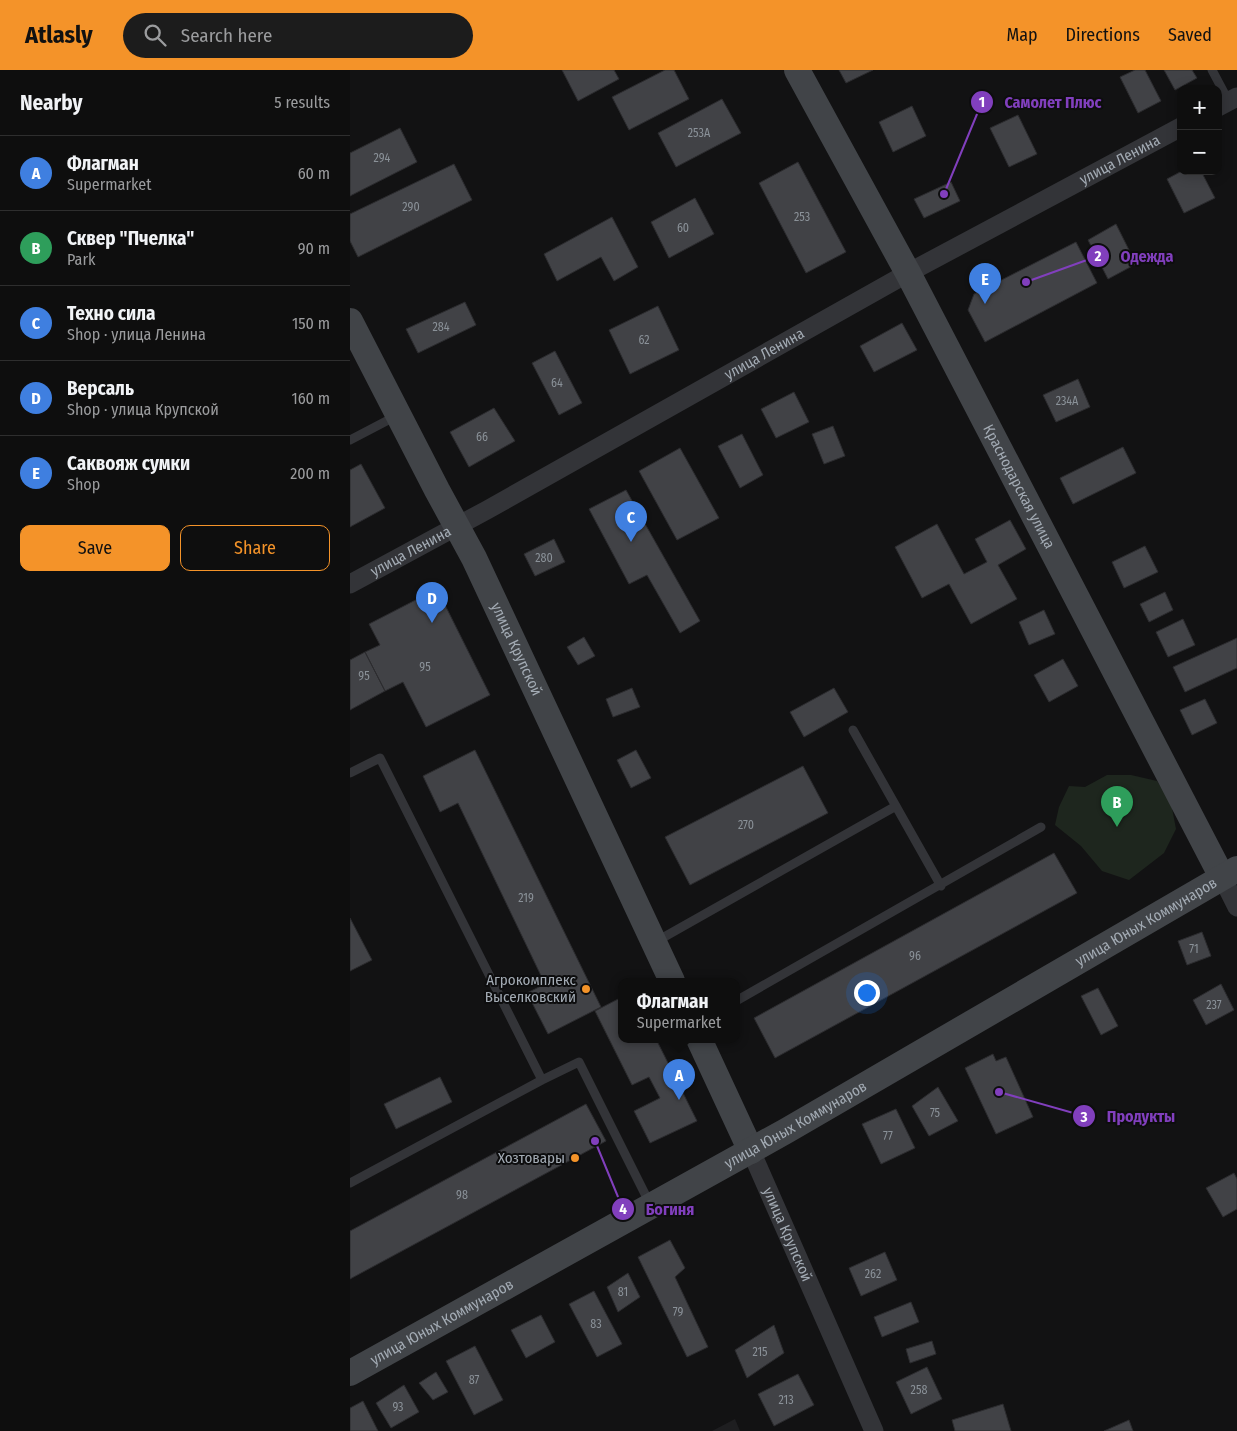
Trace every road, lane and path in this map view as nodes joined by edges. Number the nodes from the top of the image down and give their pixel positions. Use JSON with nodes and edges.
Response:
{"nodes":[{"id":1,"x":797,"y":70,"type":"edge"},
{"id":2,"x":1212,"y":70,"type":"edge"},
{"id":3,"x":1228,"y":102,"type":"edge"},
{"id":4,"x":1177,"y":130,"type":"edge"},
{"id":5,"x":908,"y":273,"type":"junction"},
{"id":6,"x":350,"y":321,"type":"edge"},
{"id":7,"x":398,"y":415,"type":"junction"},
{"id":8,"x":350,"y":440,"type":"edge"},
{"id":9,"x":457,"y":527,"type":"junction"},
{"id":10,"x":350,"y":584,"type":"edge"},
{"id":11,"x":853,"y":730,"type":"dead end"},
{"id":12,"x":350,"y":773,"type":"edge"},
{"id":13,"x":896,"y":806,"type":"junction"},
{"id":14,"x":1041,"y":827,"type":"dead end"},
{"id":15,"x":1230,"y":873,"type":"edge"},
{"id":16,"x":941,"y":886,"type":"junction"},
{"id":17,"x":1237,"y":907,"type":"edge"},
{"id":18,"x":654,"y":942,"type":"junction"},
{"id":19,"x":671,"y":978,"type":"edge"},
{"id":20,"x":740,"y":998,"type":"edge"},
{"id":21,"x":701,"y":1043,"type":"edge"},
{"id":22,"x":542,"y":1080,"type":"junction"},
{"id":23,"x":751,"y":1151,"type":"junction"},
{"id":24,"x":350,"y":1183,"type":"edge"},
{"id":25,"x":651,"y":1206,"type":"junction"},
{"id":26,"x":350,"y":1373,"type":"edge"},
{"id":27,"x":874,"y":1431,"type":"edge"}],
"edges":[{"from":1,"to":5,"type":"street","name":"Краснодарская улица"},
{"from":2,"to":3,"type":"lane"},
{"from":4,"to":5,"type":"street","name":"улица Ленина"},
{"from":5,"to":9,"type":"street","name":"улица Ленина"},
{"from":5,"to":15,"type":"street","name":"Краснодарская улица"},
{"from":6,"to":7,"type":"street","name":"улица Крупской"},
{"from":7,"to":8,"type":"lane"},
{"from":7,"to":9,"type":"street","name":"улица Крупской"},
{"from":9,"to":10,"type":"street","name":"улица Ленина"},
{"from":9,"to":18,"type":"street","name":"улица Крупской"},
{"from":11,"to":13,"type":"lane"},
{"from":12,"to":22,"type":"lane"},
{"from":13,"to":16,"type":"lane"},
{"from":13,"to":18,"type":"lane"},
{"from":14,"to":16,"type":"lane"},
{"from":15,"to":17,"type":"street","name":"Краснодарская улица"},
{"from":15,"to":23,"type":"street","name":"улица Юных Коммунаров"},
{"from":16,"to":20,"type":"lane"},
{"from":18,"to":19,"type":"street","name":"улица Крупской"},
{"from":21,"to":23,"type":"street","name":"улица Крупской"},
{"from":22,"to":24,"type":"lane"},
{"from":22,"to":25,"type":"lane"},
{"from":23,"to":25,"type":"street","name":"улица Юных Коммунаров"},
{"from":23,"to":27,"type":"street","name":"улица Крупской"},
{"from":25,"to":26,"type":"street","name":"улица Юных Коммунаров"}]}
